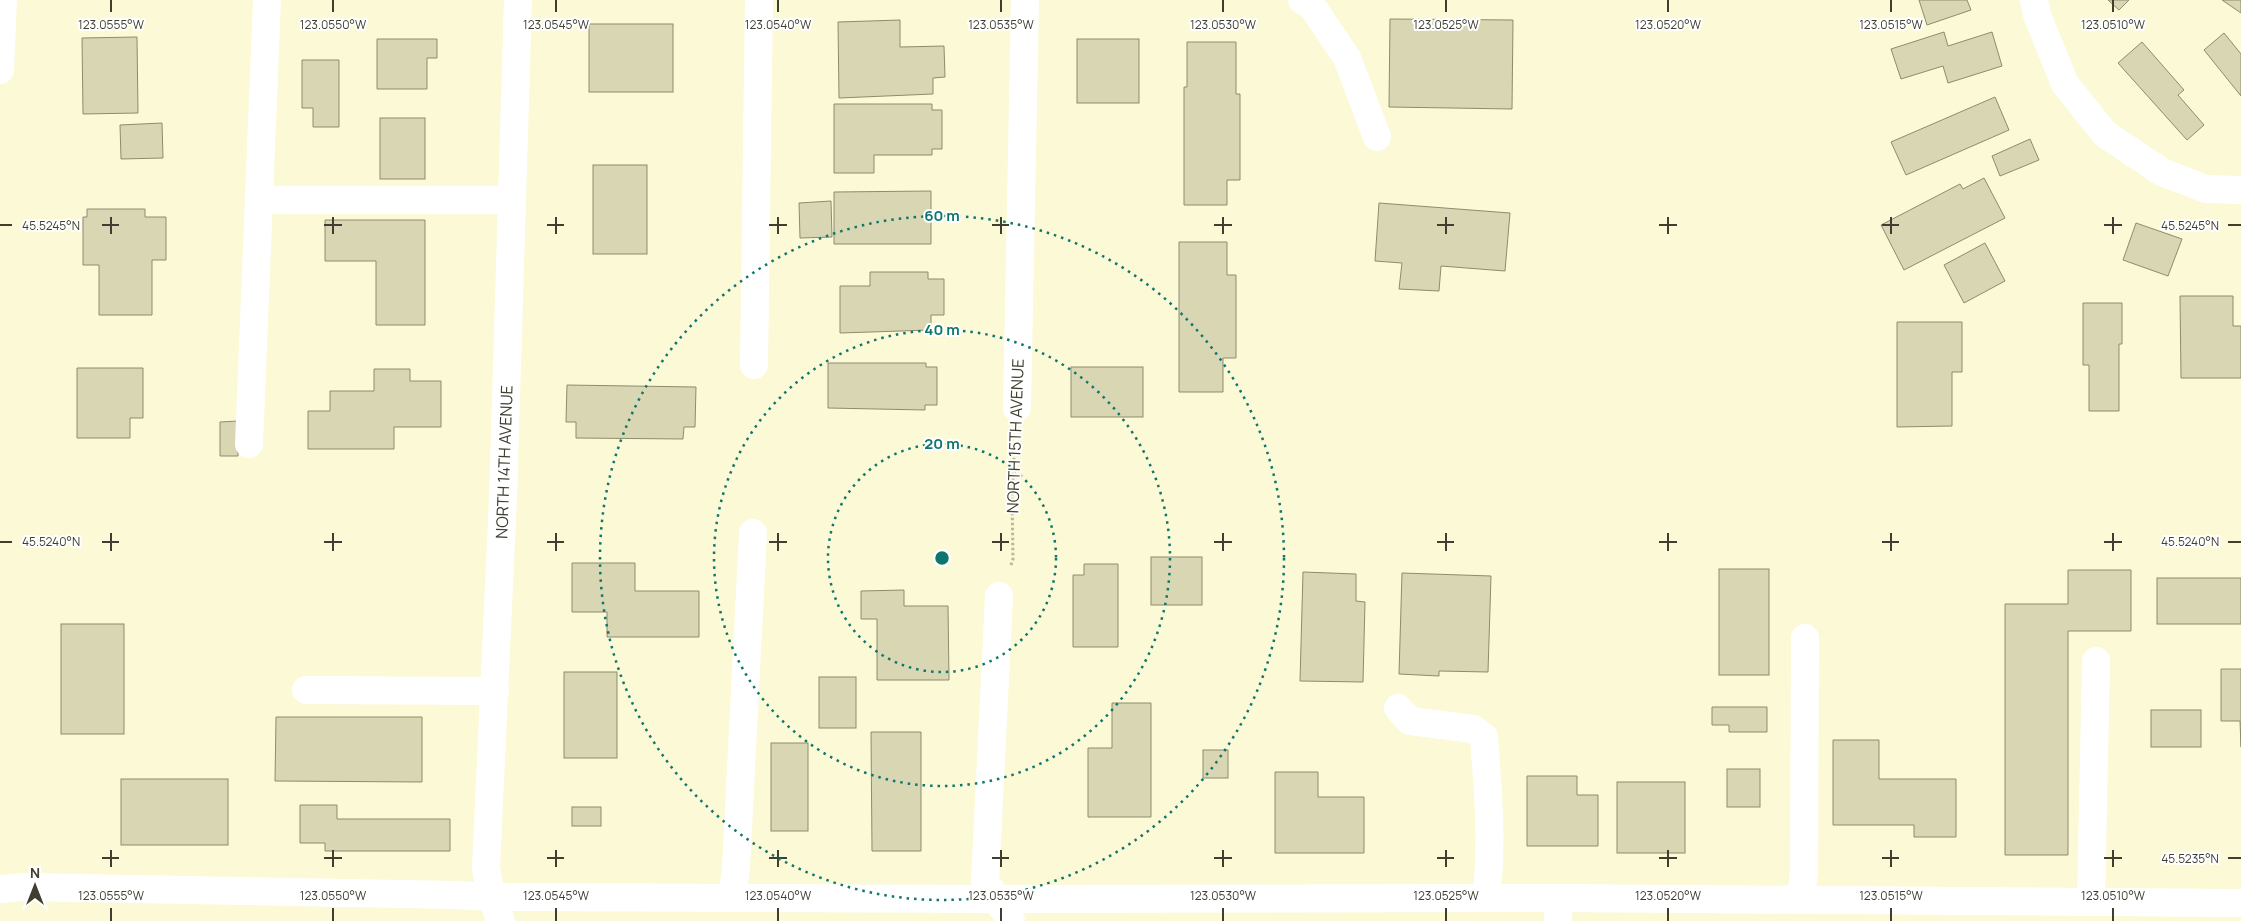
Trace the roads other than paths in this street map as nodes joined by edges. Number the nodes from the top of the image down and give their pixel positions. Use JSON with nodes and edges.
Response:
{"nodes":[{"id":1,"x":3,"y":0,"type":"edge"},
{"id":2,"x":267,"y":0,"type":"edge"},
{"id":3,"x":518,"y":0,"type":"edge"},
{"id":4,"x":759,"y":0,"type":"edge"},
{"id":5,"x":1025,"y":0,"type":"edge"},
{"id":6,"x":1302,"y":0,"type":"edge"},
{"id":7,"x":2034,"y":0,"type":"edge"},
{"id":8,"x":0,"y":70,"type":"edge"},
{"id":9,"x":1377,"y":137,"type":"dead end"},
{"id":10,"x":2241,"y":190,"type":"edge"},
{"id":11,"x":259,"y":200,"type":"junction"},
{"id":12,"x":512,"y":200,"type":"junction"},
{"id":13,"x":754,"y":365,"type":"dead end"},
{"id":14,"x":1017,"y":408,"type":"road end"},
{"id":15,"x":248,"y":444,"type":"dead end"},
{"id":16,"x":753,"y":533,"type":"dead end"},
{"id":17,"x":999,"y":596,"type":"road end"},
{"id":18,"x":1805,"y":638,"type":"dead end"},
{"id":19,"x":2096,"y":661,"type":"dead end"},
{"id":20,"x":306,"y":690,"type":"dead end"},
{"id":21,"x":495,"y":691,"type":"junction"},
{"id":22,"x":1398,"y":708,"type":"dead end"},
{"id":23,"x":0,"y":889,"type":"edge"},
{"id":24,"x":732,"y":898,"type":"junction"},
{"id":25,"x":1486,"y":898,"type":"junction"},
{"id":26,"x":1801,"y":899,"type":"junction"},
{"id":27,"x":2241,"y":904,"type":"edge"},
{"id":28,"x":2103,"y":908,"type":"edge"},
{"id":29,"x":496,"y":909,"type":"edge"},
{"id":30,"x":1558,"y":909,"type":"edge"},
{"id":31,"x":1004,"y":910,"type":"edge"},
{"id":32,"x":1833,"y":910,"type":"edge"}],
"edges":[{"from":1,"to":8,"type":"street"},
{"from":2,"to":11,"type":"street"},
{"from":3,"to":12,"type":"street","name":"NORTH 14TH AVENUE"},
{"from":4,"to":13,"type":"street"},
{"from":5,"to":14,"type":"street","name":"NORTH 15TH AVENUE"},
{"from":6,"to":9,"type":"street"},
{"from":7,"to":10,"type":"street"},
{"from":11,"to":12,"type":"street"},
{"from":11,"to":15,"type":"street"},
{"from":12,"to":21,"type":"street","name":"NORTH 14TH AVENUE"},
{"from":16,"to":24,"type":"street"},
{"from":17,"to":31,"type":"street"},
{"from":18,"to":26,"type":"street"},
{"from":19,"to":28,"type":"street"},
{"from":20,"to":21,"type":"street"},
{"from":21,"to":29,"type":"street","name":"NORTH 14TH AVENUE"},
{"from":22,"to":25,"type":"street"},
{"from":23,"to":29,"type":"street"},
{"from":24,"to":29,"type":"street"},
{"from":24,"to":31,"type":"street"},
{"from":25,"to":30,"type":"street"},
{"from":25,"to":31,"type":"street"},
{"from":26,"to":30,"type":"street"},
{"from":26,"to":32,"type":"street"},
{"from":27,"to":28,"type":"street"},
{"from":28,"to":32,"type":"street"}]}
